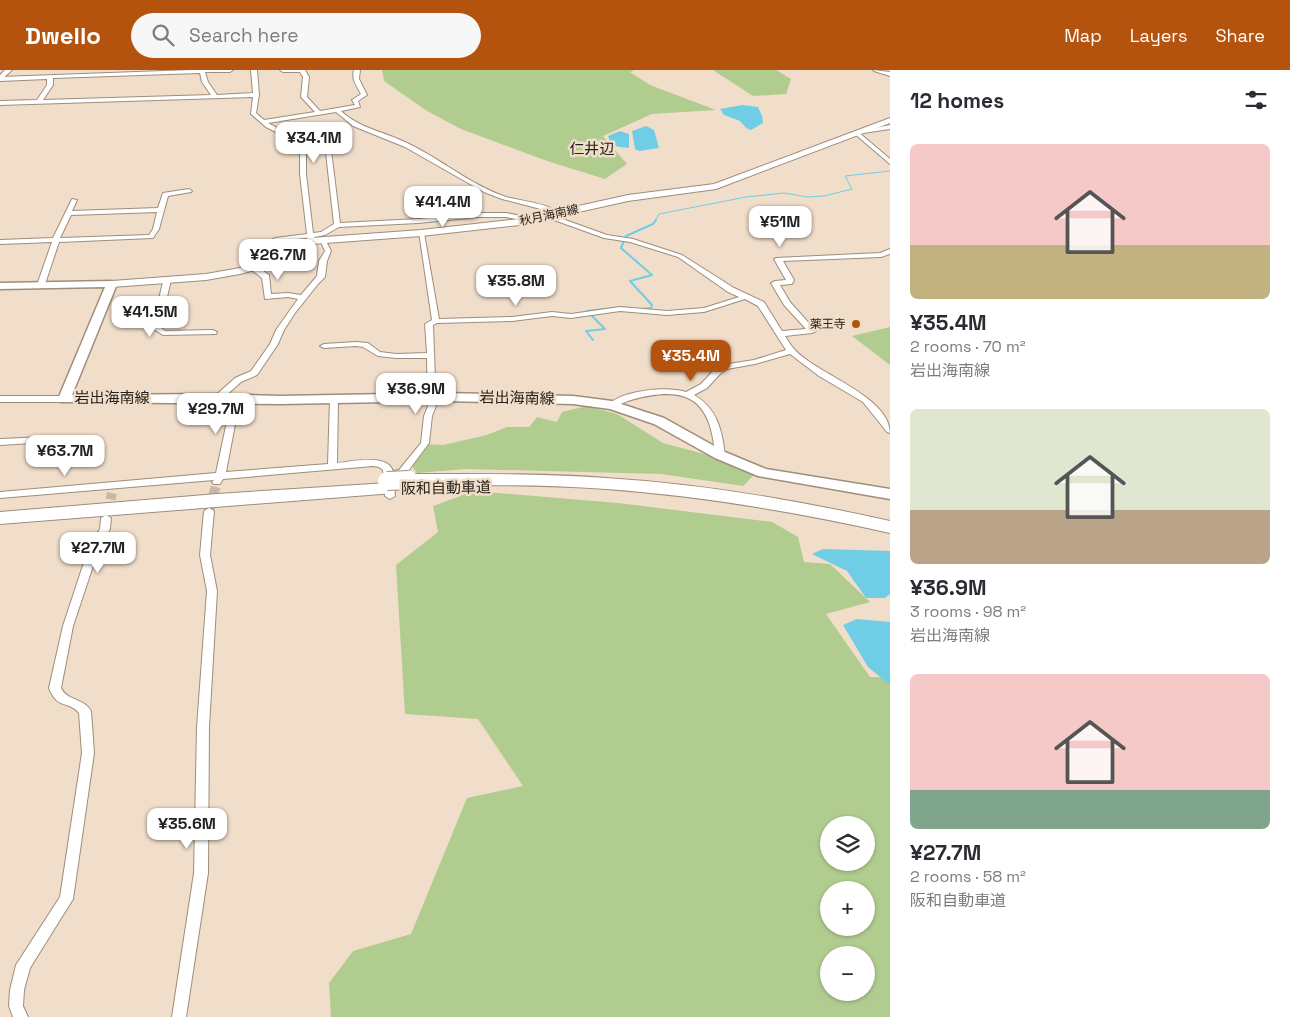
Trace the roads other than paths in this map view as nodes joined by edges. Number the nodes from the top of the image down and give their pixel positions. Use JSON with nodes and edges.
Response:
{"nodes":[{"id":1,"x":9,"y":70,"type":"edge"},
{"id":2,"x":230,"y":70,"type":"edge"},
{"id":3,"x":254,"y":70,"type":"edge"},
{"id":4,"x":283,"y":70,"type":"edge"},
{"id":5,"x":357,"y":70,"type":"edge"},
{"id":6,"x":880,"y":70,"type":"edge"},
{"id":7,"x":202,"y":71,"type":"edge"},
{"id":8,"x":890,"y":74,"type":"edge"},
{"id":9,"x":50,"y":77,"type":"junction"},
{"id":10,"x":0,"y":79,"type":"edge"},
{"id":11,"x":256,"y":94,"type":"junction"},
{"id":12,"x":215,"y":96,"type":"junction"},
{"id":13,"x":39,"y":102,"type":"junction"},
{"id":14,"x":0,"y":103,"type":"edge"},
{"id":15,"x":338,"y":111,"type":"junction"},
{"id":16,"x":319,"y":113,"type":"junction"},
{"id":17,"x":890,"y":120,"type":"edge"},
{"id":18,"x":262,"y":122,"type":"junction"},
{"id":19,"x":890,"y":127,"type":"edge"},
{"id":20,"x":860,"y":132,"type":"junction"},
{"id":21,"x":303,"y":150,"type":"junction"},
{"id":22,"x":890,"y":162,"type":"edge"},
{"id":23,"x":189,"y":191,"type":"dead end"},
{"id":24,"x":74,"y":200,"type":"dead end"},
{"id":25,"x":160,"y":210,"type":"junction"},
{"id":26,"x":69,"y":213,"type":"junction"},
{"id":27,"x":559,"y":214,"type":"junction"},
{"id":28,"x":549,"y":216,"type":"junction"},
{"id":29,"x":337,"y":225,"type":"junction"},
{"id":30,"x":421,"y":233,"type":"junction"},
{"id":31,"x":311,"y":238,"type":"junction"},
{"id":32,"x":56,"y":240,"type":"junction"},
{"id":33,"x":275,"y":240,"type":"dead end"},
{"id":34,"x":323,"y":240,"type":"junction"},
{"id":35,"x":0,"y":242,"type":"edge"},
{"id":36,"x":890,"y":251,"type":"edge"},
{"id":37,"x":253,"y":268,"type":"junction"},
{"id":38,"x":167,"y":280,"type":"junction"},
{"id":39,"x":112,"y":284,"type":"junction"},
{"id":40,"x":41,"y":285,"type":"junction"},
{"id":41,"x":0,"y":286,"type":"edge"},
{"id":42,"x":745,"y":296,"type":"junction"},
{"id":43,"x":303,"y":298,"type":"junction"},
{"id":44,"x":436,"y":321,"type":"junction"},
{"id":45,"x":213,"y":332,"type":"dead end"},
{"id":46,"x":779,"y":334,"type":"junction"},
{"id":47,"x":324,"y":346,"type":"dead end"},
{"id":48,"x":792,"y":352,"type":"junction"},
{"id":49,"x":432,"y":356,"type":"junction"},
{"id":50,"x":689,"y":394,"type":"junction"},
{"id":51,"x":433,"y":397,"type":"junction"},
{"id":52,"x":218,"y":398,"type":"junction"},
{"id":53,"x":236,"y":398,"type":"junction"},
{"id":54,"x":0,"y":399,"type":"edge"},
{"id":55,"x":64,"y":399,"type":"junction"},
{"id":56,"x":334,"y":399,"type":"junction"},
{"id":57,"x":612,"y":405,"type":"junction"},
{"id":58,"x":890,"y":430,"type":"edge"},
{"id":59,"x":44,"y":440,"type":"dead end"},
{"id":60,"x":0,"y":442,"type":"edge"},
{"id":61,"x":720,"y":455,"type":"junction"},
{"id":62,"x":332,"y":467,"type":"junction"},
{"id":63,"x":219,"y":479,"type":"junction"},
{"id":64,"x":410,"y":484,"type":"junction"},
{"id":65,"x":388,"y":485,"type":"junction"},
{"id":66,"x":890,"y":494,"type":"edge"},
{"id":67,"x":0,"y":495,"type":"edge"},
{"id":68,"x":0,"y":511,"type":"edge"},
{"id":69,"x":209,"y":511,"type":"tunnel mouth"},
{"id":70,"x":0,"y":518,"type":"edge"},
{"id":71,"x":106,"y":518,"type":"tunnel mouth"},
{"id":72,"x":890,"y":527,"type":"edge"},
{"id":73,"x":890,"y":535,"type":"edge"},
{"id":74,"x":20,"y":1017,"type":"edge"},
{"id":75,"x":180,"y":1017,"type":"edge"}],
"edges":[{"from":1,"to":10,"type":"main road"},
{"from":2,"to":7,"type":"street"},
{"from":3,"to":11,"type":"street"},
{"from":4,"to":16,"type":"street"},
{"from":5,"to":15,"type":"street"},
{"from":6,"to":8,"type":"street"},
{"from":7,"to":9,"type":"street"},
{"from":7,"to":12,"type":"street"},
{"from":9,"to":10,"type":"street"},
{"from":9,"to":13,"type":"street"},
{"from":11,"to":12,"type":"street"},
{"from":11,"to":18,"type":"street"},
{"from":12,"to":13,"type":"street"},
{"from":13,"to":14,"type":"street"},
{"from":15,"to":16,"type":"street"},
{"from":15,"to":27,"type":"street"},
{"from":16,"to":18,"type":"street"},
{"from":17,"to":20,"type":"main road","name":"秋月海南線"},
{"from":18,"to":21,"type":"street"},
{"from":19,"to":20,"type":"street"},
{"from":20,"to":22,"type":"street"},
{"from":20,"to":27,"type":"main road","name":"秋月海南線"},
{"from":21,"to":29,"type":"street"},
{"from":21,"to":31,"type":"street"},
{"from":23,"to":25,"type":"street"},
{"from":24,"to":26,"type":"street"},
{"from":25,"to":26,"type":"street"},
{"from":25,"to":32,"type":"street"},
{"from":26,"to":32,"type":"street"},
{"from":27,"to":28,"type":"main road","name":"秋月海南線"},
{"from":28,"to":29,"type":"street"},
{"from":28,"to":30,"type":"main road","name":"秋月海南線"},
{"from":28,"to":42,"type":"street"},
{"from":29,"to":31,"type":"street"},
{"from":30,"to":34,"type":"main road","name":"秋月海南線"},
{"from":30,"to":44,"type":"street"},
{"from":31,"to":33,"type":"street"},
{"from":31,"to":34,"type":"main road","name":"秋月海南線"},
{"from":31,"to":37,"type":"main road","name":"秋月海南線"},
{"from":32,"to":35,"type":"street"},
{"from":32,"to":40,"type":"street"},
{"from":34,"to":43,"type":"street"},
{"from":36,"to":46,"type":"street"},
{"from":37,"to":38,"type":"main road","name":"秋月海南線"},
{"from":37,"to":43,"type":"street"},
{"from":38,"to":39,"type":"main road","name":"秋月海南線"},
{"from":38,"to":45,"type":"street"},
{"from":39,"to":40,"type":"main road"},
{"from":39,"to":55,"type":"main road","name":"岩出海南線"},
{"from":40,"to":41,"type":"main road"},
{"from":42,"to":44,"type":"street"},
{"from":42,"to":46,"type":"street"},
{"from":43,"to":52,"type":"street"},
{"from":44,"to":49,"type":"street"},
{"from":46,"to":48,"type":"street"},
{"from":47,"to":49,"type":"street"},
{"from":48,"to":50,"type":"street"},
{"from":48,"to":58,"type":"street"},
{"from":49,"to":51,"type":"street"},
{"from":50,"to":57,"type":"street"},
{"from":50,"to":61,"type":"street"},
{"from":51,"to":56,"type":"main road","name":"岩出海南線"},
{"from":51,"to":57,"type":"main road","name":"岩出海南線"},
{"from":51,"to":65,"type":"street"},
{"from":52,"to":53,"type":"main road","name":"岩出海南線"},
{"from":52,"to":55,"type":"main road","name":"岩出海南線"},
{"from":53,"to":56,"type":"main road","name":"岩出海南線"},
{"from":53,"to":63,"type":"street"},
{"from":54,"to":55,"type":"street"},
{"from":56,"to":62,"type":"street"},
{"from":57,"to":61,"type":"main road","name":"岩出海南線"},
{"from":59,"to":60,"type":"street"},
{"from":61,"to":66,"type":"main road","name":"岩出海南線"},
{"from":62,"to":63,"type":"street"},
{"from":62,"to":65,"type":"street"},
{"from":63,"to":67,"type":"street"},
{"from":64,"to":65,"type":"highway","name":"阪和自動車道"},
{"from":64,"to":72,"type":"highway","name":"阪和自動車道"},
{"from":64,"to":73,"type":"highway","name":"阪和自動車道"},
{"from":65,"to":68,"type":"highway","name":"阪和自動車道"},
{"from":65,"to":70,"type":"highway","name":"阪和自動車道"},
{"from":69,"to":75,"type":"street"},
{"from":71,"to":74,"type":"street"}]}
